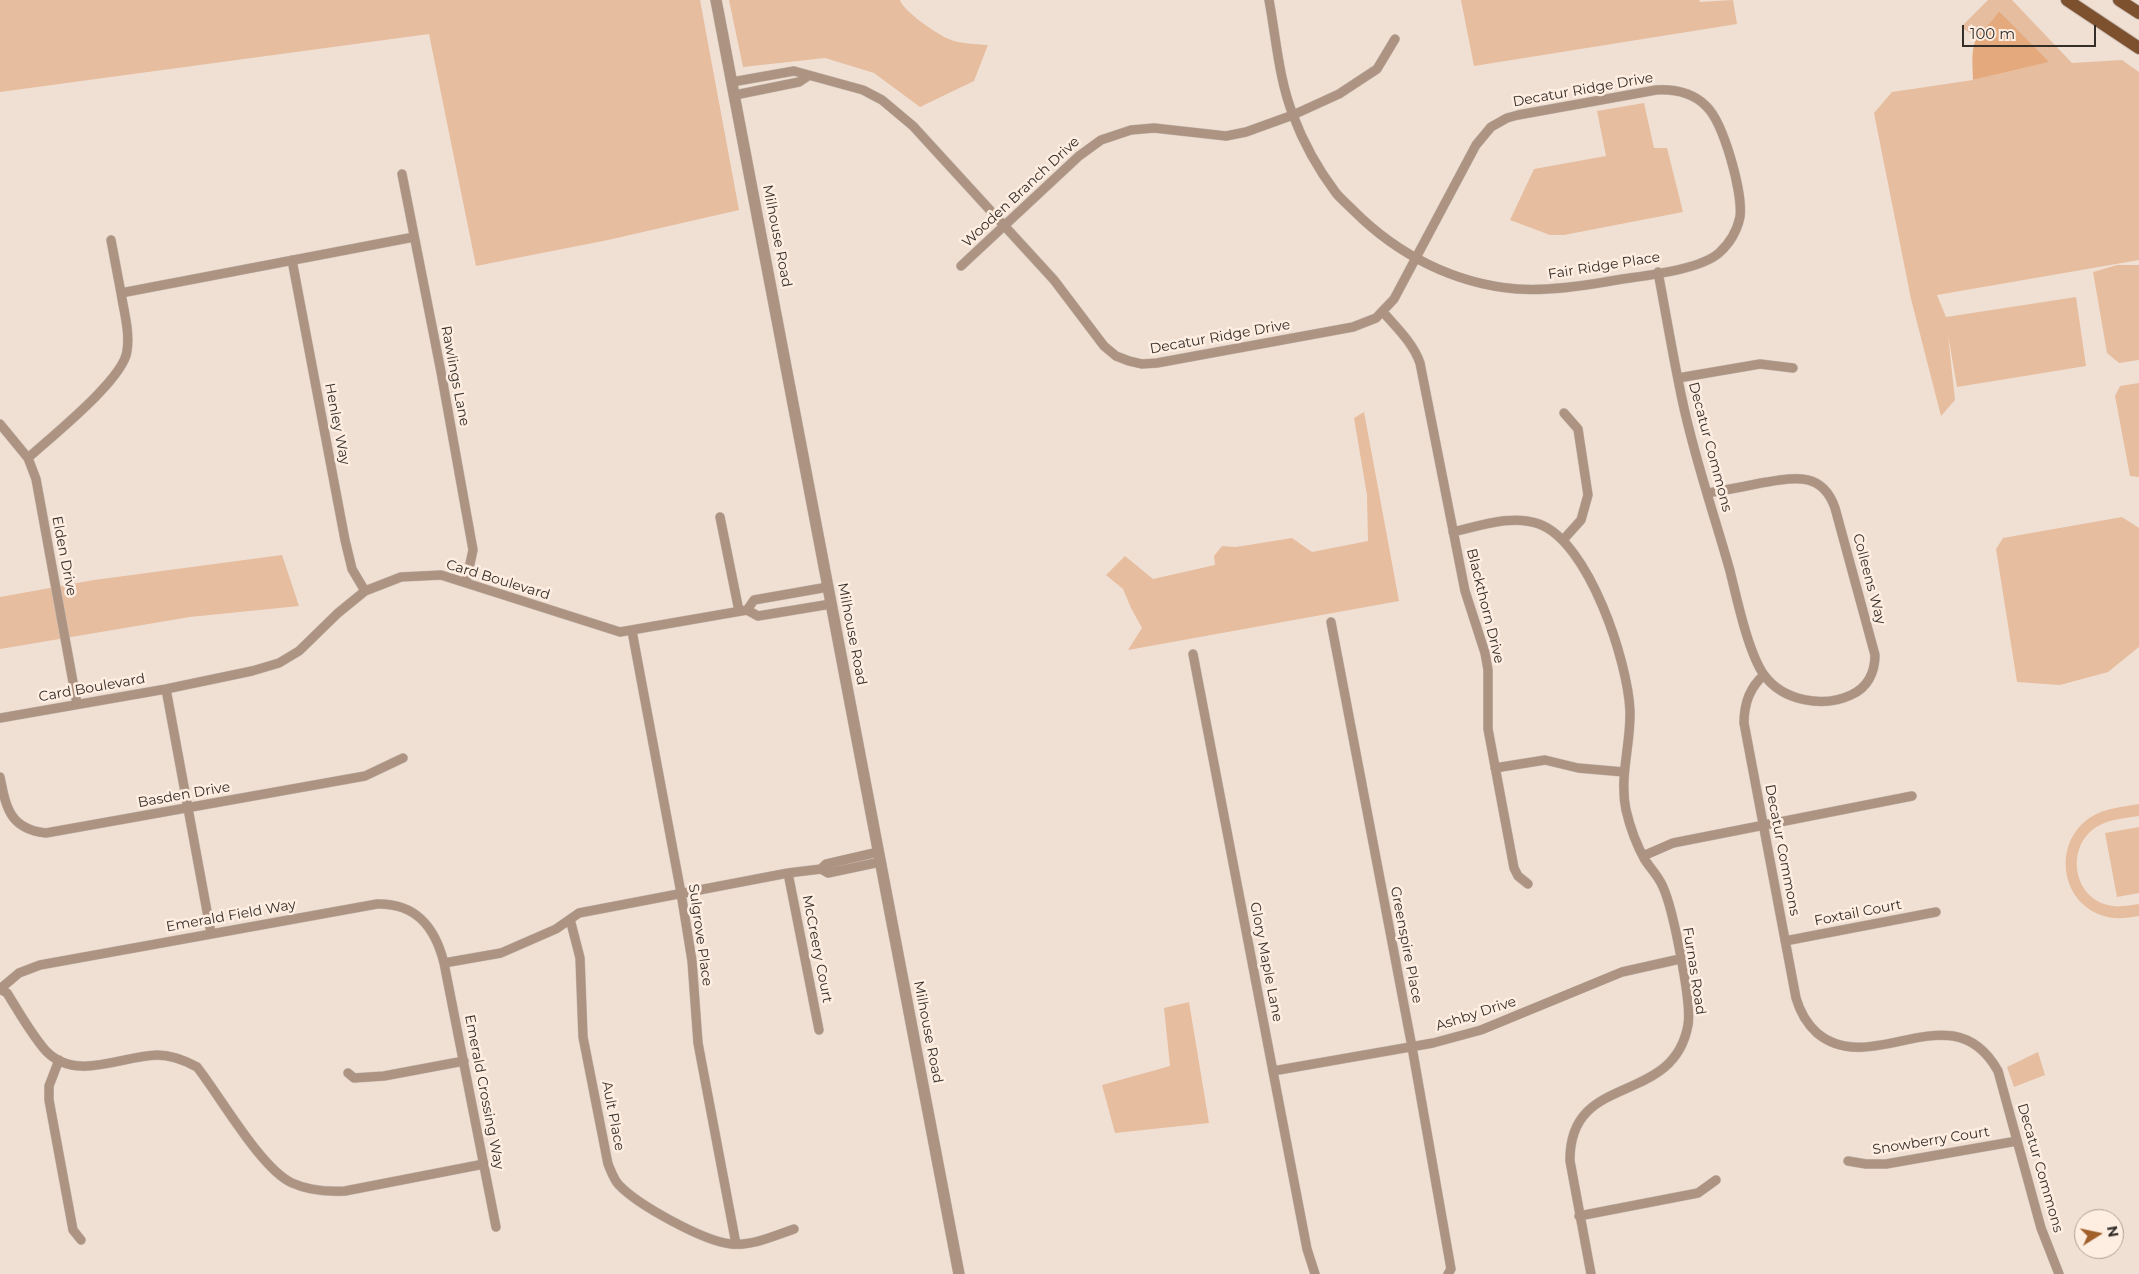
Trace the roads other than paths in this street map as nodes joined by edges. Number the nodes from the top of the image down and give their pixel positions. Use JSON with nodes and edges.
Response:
{"nodes":[{"id":1,"x":716,"y":0,"type":"edge"},
{"id":2,"x":1269,"y":0,"type":"edge"},
{"id":3,"x":2067,"y":0,"type":"edge"},
{"id":4,"x":2119,"y":0,"type":"edge"},
{"id":5,"x":2139,"y":13,"type":"edge"},
{"id":6,"x":1394,"y":39,"type":"dead end"},
{"id":7,"x":2139,"y":48,"type":"edge"},
{"id":8,"x":808,"y":76,"type":"junction"},
{"id":9,"x":732,"y":82,"type":"junction"},
{"id":10,"x":735,"y":95,"type":"junction"},
{"id":11,"x":1710,"y":111,"type":"joint"},
{"id":12,"x":1293,"y":115,"type":"junction"},
{"id":13,"x":402,"y":174,"type":"dead end"},
{"id":14,"x":1004,"y":226,"type":"junction"},
{"id":15,"x":414,"y":237,"type":"junction"},
{"id":16,"x":111,"y":240,"type":"dead end"},
{"id":17,"x":1416,"y":258,"type":"junction"},
{"id":18,"x":292,"y":260,"type":"junction"},
{"id":19,"x":961,"y":266,"type":"dead end"},
{"id":20,"x":1658,"y":272,"type":"junction"},
{"id":21,"x":121,"y":293,"type":"junction"},
{"id":22,"x":1383,"y":312,"type":"junction"},
{"id":23,"x":1793,"y":368,"type":"dead end"},
{"id":24,"x":1678,"y":378,"type":"junction"},
{"id":25,"x":1564,"y":413,"type":"dead end"},
{"id":26,"x":0,"y":424,"type":"edge"},
{"id":27,"x":28,"y":458,"type":"junction"},
{"id":28,"x":1708,"y":493,"type":"junction"},
{"id":29,"x":720,"y":517,"type":"dead end"},
{"id":30,"x":1453,"y":532,"type":"junction"},
{"id":31,"x":1563,"y":540,"type":"junction"},
{"id":32,"x":466,"y":582,"type":"junction"},
{"id":33,"x":828,"y":587,"type":"junction"},
{"id":34,"x":365,"y":591,"type":"junction"},
{"id":35,"x":831,"y":604,"type":"junction"},
{"id":36,"x":743,"y":611,"type":"junction"},
{"id":37,"x":1331,"y":622,"type":"dead end"},
{"id":38,"x":632,"y":631,"type":"junction"},
{"id":39,"x":1193,"y":654,"type":"dead end"},
{"id":40,"x":1764,"y":675,"type":"junction"},
{"id":41,"x":166,"y":689,"type":"junction"},
{"id":42,"x":77,"y":704,"type":"junction"},
{"id":43,"x":0,"y":718,"type":"edge"},
{"id":44,"x":403,"y":758,"type":"dead end"},
{"id":45,"x":1495,"y":768,"type":"junction"},
{"id":46,"x":1624,"y":772,"type":"junction"},
{"id":47,"x":0,"y":777,"type":"edge"},
{"id":48,"x":1912,"y":796,"type":"dead end"},
{"id":49,"x":188,"y":808,"type":"junction"},
{"id":50,"x":1763,"y":825,"type":"junction"},
{"id":51,"x":1643,"y":856,"type":"junction"},
{"id":52,"x":879,"y":857,"type":"junction"},
{"id":53,"x":788,"y":873,"type":"junction"},
{"id":54,"x":1528,"y":884,"type":"dead end"},
{"id":55,"x":681,"y":893,"type":"junction"},
{"id":56,"x":1936,"y":912,"type":"dead end"},
{"id":57,"x":570,"y":919,"type":"junction"},
{"id":58,"x":211,"y":933,"type":"junction"},
{"id":59,"x":1785,"y":941,"type":"junction"},
{"id":60,"x":1680,"y":959,"type":"junction"},
{"id":61,"x":444,"y":962,"type":"junction"},
{"id":62,"x":0,"y":989,"type":"edge"},
{"id":63,"x":819,"y":1030,"type":"dead end"},
{"id":64,"x":1412,"y":1047,"type":"junction"},
{"id":65,"x":59,"y":1060,"type":"junction"},
{"id":66,"x":464,"y":1061,"type":"junction"},
{"id":67,"x":1273,"y":1071,"type":"junction"},
{"id":68,"x":348,"y":1072,"type":"dead end"},
{"id":69,"x":2017,"y":1141,"type":"junction"},
{"id":70,"x":1848,"y":1161,"type":"dead end"},
{"id":71,"x":484,"y":1164,"type":"junction"},
{"id":72,"x":1716,"y":1180,"type":"dead end"},
{"id":73,"x":1579,"y":1216,"type":"junction"},
{"id":74,"x":496,"y":1227,"type":"dead end"},
{"id":75,"x":794,"y":1229,"type":"dead end"},
{"id":76,"x":81,"y":1240,"type":"dead end"},
{"id":77,"x":736,"y":1244,"type":"junction"},
{"id":78,"x":958,"y":1274,"type":"edge"},
{"id":79,"x":1315,"y":1274,"type":"edge"},
{"id":80,"x":1448,"y":1274,"type":"edge"},
{"id":81,"x":1591,"y":1274,"type":"edge"},
{"id":82,"x":2059,"y":1274,"type":"edge"}],
"edges":[{"from":1,"to":9,"type":"street","name":"Milhouse Road"},
{"from":2,"to":12,"type":"street","name":"Fair Ridge Place"},
{"from":3,"to":7,"type":"main road"},
{"from":4,"to":5,"type":"main road"},
{"from":6,"to":12,"type":"street","name":"Wooden Branch Drive"},
{"from":8,"to":9,"type":"street","name":"Decatur Ridge Drive"},
{"from":8,"to":10,"type":"street"},
{"from":8,"to":14,"type":"street","name":"Decatur Ridge Drive"},
{"from":9,"to":10,"type":"street","name":"Milhouse Road"},
{"from":10,"to":33,"type":"street","name":"Milhouse Road"},
{"from":11,"to":17,"type":"street","name":"Decatur Ridge Drive"},
{"from":11,"to":20,"type":"street","name":"Fair Ridge Place"},
{"from":12,"to":14,"type":"street","name":"Wooden Branch Drive"},
{"from":12,"to":17,"type":"street","name":"Fair Ridge Place"},
{"from":13,"to":15,"type":"street","name":"Rawlings Lane"},
{"from":14,"to":19,"type":"street","name":"Wooden Branch Drive"},
{"from":14,"to":22,"type":"street","name":"Decatur Ridge Drive"},
{"from":15,"to":18,"type":"street"},
{"from":15,"to":32,"type":"street","name":"Rawlings Lane"},
{"from":16,"to":21,"type":"street"},
{"from":17,"to":20,"type":"street","name":"Fair Ridge Place"},
{"from":17,"to":22,"type":"street","name":"Decatur Ridge Drive"},
{"from":18,"to":21,"type":"street"},
{"from":18,"to":34,"type":"street","name":"Henley Way"},
{"from":20,"to":24,"type":"street","name":"Decatur Commons"},
{"from":21,"to":27,"type":"street"},
{"from":22,"to":30,"type":"street","name":"Blackthorn Drive"},
{"from":23,"to":24,"type":"street"},
{"from":24,"to":28,"type":"street","name":"Decatur Commons"},
{"from":25,"to":31,"type":"street"},
{"from":26,"to":27,"type":"street","name":"Elden Drive"},
{"from":27,"to":42,"type":"street","name":"Elden Drive"},
{"from":28,"to":40,"type":"street","name":"Decatur Commons"},
{"from":28,"to":40,"type":"street","name":"Colleens Way"},
{"from":29,"to":36,"type":"street"},
{"from":30,"to":31,"type":"street"},
{"from":30,"to":45,"type":"street","name":"Blackthorn Drive"},
{"from":31,"to":46,"type":"street","name":"Furnas Road"},
{"from":32,"to":34,"type":"street","name":"Card Boulevard"},
{"from":32,"to":38,"type":"street","name":"Card Boulevard"},
{"from":33,"to":35,"type":"street","name":"Milhouse Road"},
{"from":33,"to":36,"type":"street","name":"Card Boulevard"},
{"from":34,"to":41,"type":"street","name":"Card Boulevard"},
{"from":35,"to":36,"type":"street","name":"Card Boulevard"},
{"from":35,"to":52,"type":"street","name":"Milhouse Road"},
{"from":36,"to":38,"type":"street","name":"Card Boulevard"},
{"from":37,"to":64,"type":"street","name":"Greenspire Place"},
{"from":38,"to":55,"type":"street","name":"Sulgrove Place"},
{"from":39,"to":67,"type":"street","name":"Glory Maple Lane"},
{"from":40,"to":50,"type":"street","name":"Decatur Commons"},
{"from":41,"to":42,"type":"street","name":"Card Boulevard"},
{"from":41,"to":49,"type":"street"},
{"from":42,"to":43,"type":"street","name":"Card Boulevard"},
{"from":44,"to":49,"type":"street","name":"Basden Drive"},
{"from":45,"to":46,"type":"street"},
{"from":45,"to":54,"type":"street","name":"Blackthorn Drive"},
{"from":46,"to":51,"type":"street","name":"Furnas Road"},
{"from":47,"to":49,"type":"street","name":"Basden Drive"},
{"from":48,"to":50,"type":"street"},
{"from":49,"to":58,"type":"street"},
{"from":50,"to":51,"type":"street"},
{"from":50,"to":59,"type":"street","name":"Decatur Commons"},
{"from":51,"to":60,"type":"street","name":"Furnas Road"},
{"from":52,"to":53,"type":"street"},
{"from":52,"to":78,"type":"street","name":"Milhouse Road"},
{"from":53,"to":55,"type":"street"},
{"from":53,"to":63,"type":"street","name":"McCreery Court"},
{"from":55,"to":57,"type":"street"},
{"from":55,"to":77,"type":"street","name":"Sulgrove Place"},
{"from":56,"to":59,"type":"street","name":"Foxtail Court"},
{"from":57,"to":61,"type":"street"},
{"from":57,"to":77,"type":"street","name":"Ault Place"},
{"from":58,"to":61,"type":"street","name":"Emerald Field Way"},
{"from":58,"to":62,"type":"street","name":"Emerald Field Way"},
{"from":59,"to":69,"type":"street","name":"Decatur Commons"},
{"from":60,"to":64,"type":"street","name":"Ashby Drive"},
{"from":60,"to":73,"type":"street","name":"Furnas Road"},
{"from":61,"to":66,"type":"street","name":"Emerald Crossing Way"},
{"from":62,"to":65,"type":"street"},
{"from":64,"to":67,"type":"street","name":"Ashby Drive"},
{"from":64,"to":80,"type":"street","name":"Greenspire Place"},
{"from":65,"to":71,"type":"street"},
{"from":65,"to":76,"type":"street"},
{"from":66,"to":68,"type":"street"},
{"from":66,"to":71,"type":"street","name":"Emerald Crossing Way"},
{"from":67,"to":79,"type":"street","name":"Glory Maple Lane"},
{"from":69,"to":70,"type":"street","name":"Snowberry Court"},
{"from":69,"to":82,"type":"street","name":"Decatur Commons"},
{"from":71,"to":74,"type":"street","name":"Emerald Crossing Way"},
{"from":72,"to":73,"type":"street"},
{"from":73,"to":81,"type":"street","name":"Furnas Road"},
{"from":75,"to":77,"type":"street","name":"Ault Place"}]}
